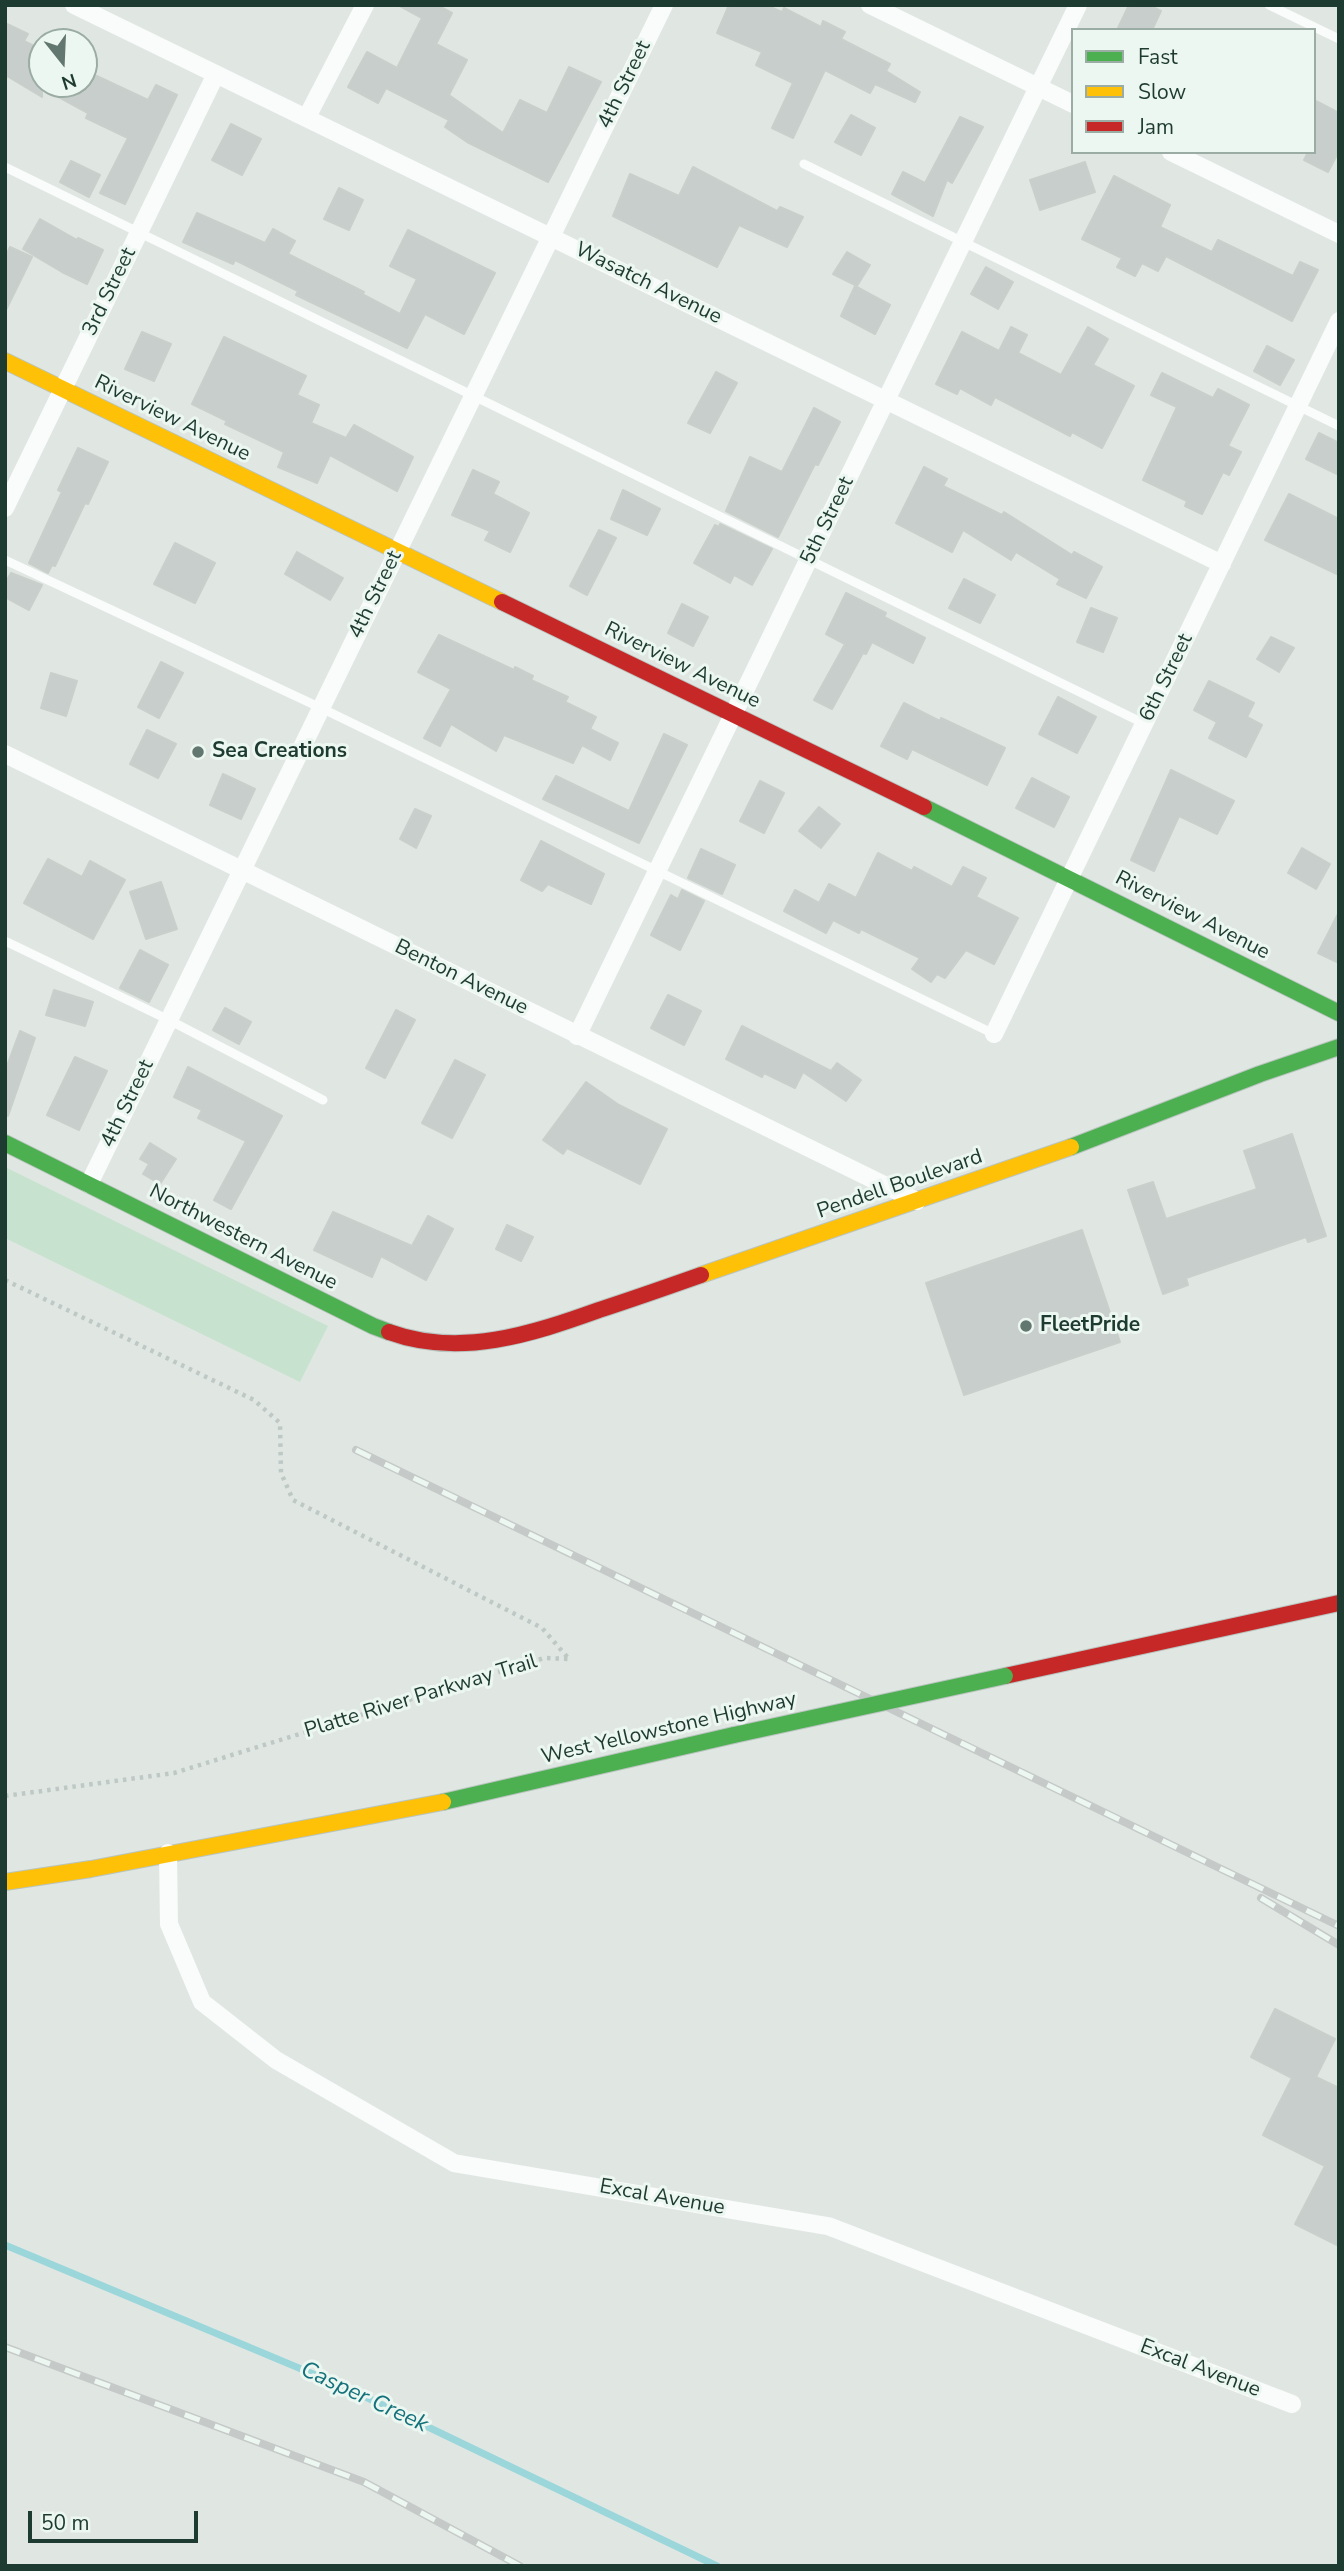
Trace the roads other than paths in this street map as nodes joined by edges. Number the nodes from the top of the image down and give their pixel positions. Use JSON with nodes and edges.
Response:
{"nodes":[{"id":1,"x":74,"y":5,"type":"edge"},
{"id":2,"x":365,"y":5,"type":"edge"},
{"id":3,"x":664,"y":5,"type":"edge"},
{"id":4,"x":870,"y":5,"type":"edge"},
{"id":5,"x":1078,"y":5,"type":"edge"},
{"id":6,"x":1269,"y":5,"type":"edge"},
{"id":7,"x":1339,"y":39,"type":"edge"},
{"id":8,"x":215,"y":76,"type":"junction"},
{"id":9,"x":1038,"y":87,"type":"junction"},
{"id":10,"x":1071,"y":103,"type":"edge"},
{"id":11,"x":307,"y":117,"type":"junction"},
{"id":12,"x":1175,"y":154,"type":"edge"},
{"id":13,"x":804,"y":164,"type":"dead end"},
{"id":14,"x":5,"y":167,"type":"edge"},
{"id":15,"x":139,"y":232,"type":"junction"},
{"id":16,"x":1339,"y":234,"type":"edge"},
{"id":17,"x":551,"y":236,"type":"junction"},
{"id":18,"x":963,"y":242,"type":"junction"},
{"id":19,"x":1339,"y":321,"type":"edge"},
{"id":20,"x":5,"y":361,"type":"edge"},
{"id":21,"x":63,"y":390,"type":"junction"},
{"id":22,"x":473,"y":396,"type":"junction"},
{"id":23,"x":886,"y":400,"type":"junction"},
{"id":24,"x":1298,"y":406,"type":"junction"},
{"id":25,"x":1339,"y":426,"type":"edge"},
{"id":26,"x":5,"y":508,"type":"edge"},
{"id":27,"x":398,"y":551,"type":"junction"},
{"id":28,"x":809,"y":560,"type":"junction"},
{"id":29,"x":5,"y":561,"type":"edge"},
{"id":30,"x":1222,"y":564,"type":"junction"},
{"id":31,"x":321,"y":708,"type":"junction"},
{"id":32,"x":734,"y":715,"type":"junction"},
{"id":33,"x":1145,"y":724,"type":"junction"},
{"id":34,"x":5,"y":754,"type":"edge"},
{"id":35,"x":242,"y":870,"type":"junction"},
{"id":36,"x":658,"y":871,"type":"junction"},
{"id":37,"x":1071,"y":879,"type":"junction"},
{"id":38,"x":5,"y":941,"type":"edge"},
{"id":39,"x":1339,"y":1013,"type":"edge"},
{"id":40,"x":169,"y":1020,"type":"junction"},
{"id":41,"x":994,"y":1034,"type":"joint"},
{"id":42,"x":577,"y":1036,"type":"junction"},
{"id":43,"x":1339,"y":1047,"type":"edge"},
{"id":44,"x":323,"y":1100,"type":"dead end"},
{"id":45,"x":5,"y":1143,"type":"edge"},
{"id":46,"x":89,"y":1184,"type":"junction"},
{"id":47,"x":917,"y":1201,"type":"junction"},
{"id":48,"x":470,"y":1343,"type":"joint"},
{"id":49,"x":1339,"y":1603,"type":"edge"},
{"id":50,"x":168,"y":1853,"type":"junction"},
{"id":51,"x":5,"y":1882,"type":"edge"},
{"id":52,"x":1292,"y":2404,"type":"dead end"}],
"edges":[{"from":1,"to":8,"type":"street","name":"Wasatch Avenue"},
{"from":2,"to":11,"type":"street"},
{"from":3,"to":17,"type":"street","name":"4th Street"},
{"from":4,"to":9,"type":"street"},
{"from":5,"to":9,"type":"street","name":"5th Street"},
{"from":6,"to":7,"type":"lane"},
{"from":8,"to":11,"type":"street","name":"Wasatch Avenue"},
{"from":8,"to":15,"type":"street","name":"3rd Street"},
{"from":9,"to":10,"type":"street"},
{"from":9,"to":18,"type":"street","name":"5th Street"},
{"from":11,"to":17,"type":"street","name":"Wasatch Avenue"},
{"from":12,"to":16,"type":"street"},
{"from":13,"to":18,"type":"lane"},
{"from":14,"to":15,"type":"lane"},
{"from":15,"to":21,"type":"street","name":"3rd Street"},
{"from":15,"to":22,"type":"lane"},
{"from":17,"to":22,"type":"street","name":"4th Street"},
{"from":17,"to":23,"type":"street","name":"Wasatch Avenue"},
{"from":18,"to":23,"type":"street","name":"5th Street"},
{"from":18,"to":24,"type":"lane"},
{"from":19,"to":24,"type":"street","name":"6th Street"},
{"from":20,"to":21,"type":"street","name":"Riverview Avenue"},
{"from":21,"to":26,"type":"street","name":"3rd Street"},
{"from":21,"to":27,"type":"street","name":"Riverview Avenue"},
{"from":22,"to":27,"type":"street","name":"4th Street"},
{"from":22,"to":28,"type":"lane"},
{"from":23,"to":28,"type":"street","name":"5th Street"},
{"from":23,"to":30,"type":"street","name":"Wasatch Avenue"},
{"from":24,"to":25,"type":"lane"},
{"from":24,"to":30,"type":"street","name":"6th Street"},
{"from":27,"to":31,"type":"street","name":"4th Street"},
{"from":27,"to":32,"type":"street","name":"Riverview Avenue"},
{"from":28,"to":32,"type":"street","name":"5th Street"},
{"from":28,"to":33,"type":"lane"},
{"from":29,"to":31,"type":"lane"},
{"from":30,"to":33,"type":"street","name":"6th Street"},
{"from":31,"to":35,"type":"street","name":"4th Street"},
{"from":31,"to":36,"type":"lane"},
{"from":32,"to":36,"type":"street","name":"5th Street"},
{"from":32,"to":37,"type":"street","name":"Riverview Avenue"},
{"from":33,"to":37,"type":"street","name":"6th Street"},
{"from":34,"to":35,"type":"street","name":"Benton Avenue"},
{"from":35,"to":40,"type":"street","name":"4th Street"},
{"from":35,"to":42,"type":"street","name":"Benton Avenue"},
{"from":36,"to":41,"type":"lane"},
{"from":36,"to":42,"type":"street","name":"5th Street"},
{"from":37,"to":39,"type":"street","name":"Riverview Avenue"},
{"from":37,"to":41,"type":"street","name":"6th Street"},
{"from":38,"to":40,"type":"lane"},
{"from":40,"to":44,"type":"lane"},
{"from":40,"to":46,"type":"street","name":"4th Street"},
{"from":42,"to":47,"type":"street","name":"Benton Avenue"},
{"from":43,"to":47,"type":"street","name":"Pendell Boulevard"},
{"from":45,"to":46,"type":"street","name":"Northwestern Avenue"},
{"from":46,"to":48,"type":"street","name":"Northwestern Avenue"},
{"from":47,"to":48,"type":"street","name":"Pendell Boulevard"},
{"from":49,"to":50,"type":"street","name":"West Yellowstone Highway","bridge":true},
{"from":50,"to":51,"type":"street","name":"West Yellowstone Highway"},
{"from":50,"to":52,"type":"street","name":"Excal Avenue"}]}
